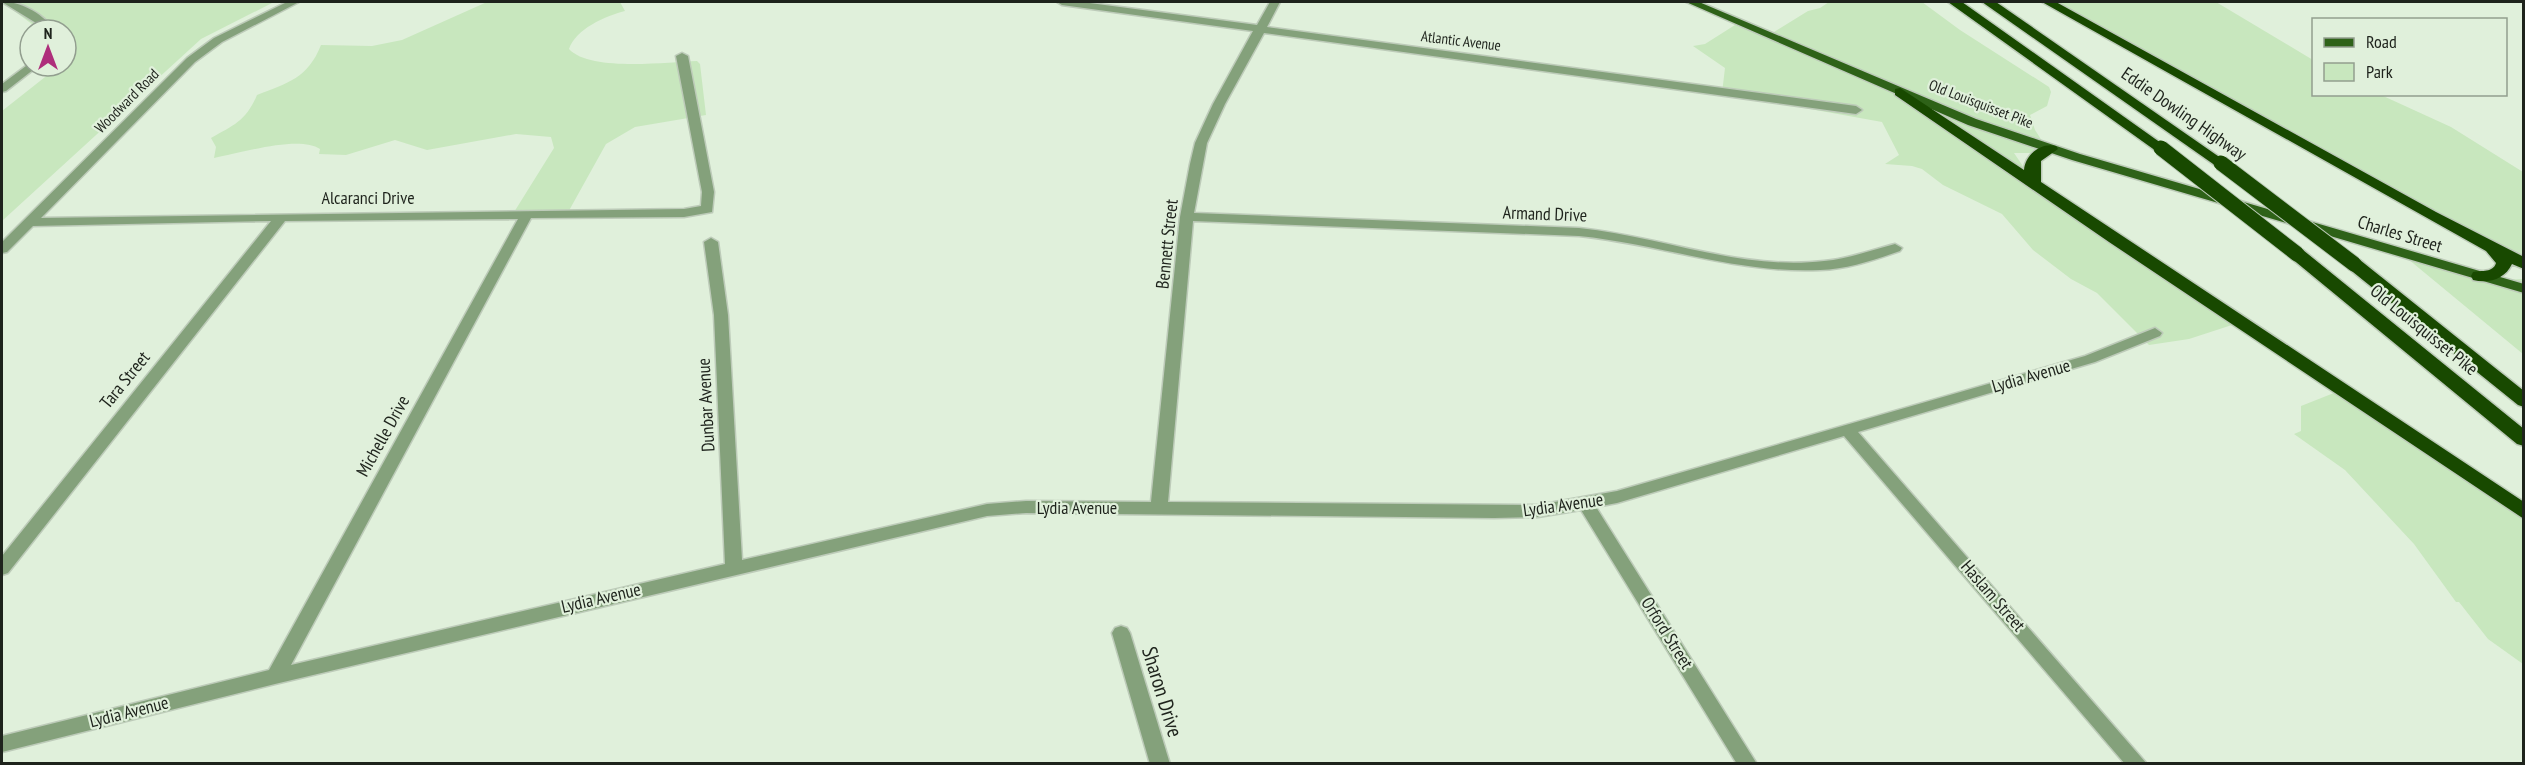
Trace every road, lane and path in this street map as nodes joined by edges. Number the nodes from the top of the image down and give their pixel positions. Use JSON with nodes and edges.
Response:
{"nodes":[{"id":1,"x":7,"y":2,"type":"edge"},
{"id":2,"x":294,"y":2,"type":"edge"},
{"id":3,"x":1062,"y":2,"type":"edge"},
{"id":4,"x":1275,"y":2,"type":"edge"},
{"id":5,"x":1691,"y":2,"type":"edge"},
{"id":6,"x":1954,"y":2,"type":"edge"},
{"id":7,"x":1988,"y":2,"type":"edge"},
{"id":8,"x":2048,"y":2,"type":"edge"},
{"id":9,"x":35,"y":18,"type":"edge"},
{"id":10,"x":1260,"y":28,"type":"junction"},
{"id":11,"x":682,"y":56,"type":"dead end"},
{"id":12,"x":18,"y":77,"type":"edge"},
{"id":13,"x":2,"y":89,"type":"edge"},
{"id":14,"x":1900,"y":92,"type":"junction"},
{"id":15,"x":1856,"y":110,"type":"dead end"},
{"id":16,"x":2051,"y":149,"type":"junction"},
{"id":17,"x":2034,"y":183,"type":"junction"},
{"id":18,"x":2267,"y":213,"type":"joint"},
{"id":19,"x":526,"y":216,"type":"junction"},
{"id":20,"x":281,"y":217,"type":"junction"},
{"id":21,"x":1188,"y":218,"type":"junction"},
{"id":22,"x":28,"y":222,"type":"junction"},
{"id":23,"x":711,"y":242,"type":"dead end"},
{"id":24,"x":1895,"y":248,"type":"dead end"},
{"id":25,"x":2492,"y":248,"type":"junction"},
{"id":26,"x":2,"y":249,"type":"edge"},
{"id":27,"x":2354,"y":264,"type":"joint"},
{"id":28,"x":2523,"y":264,"type":"edge"},
{"id":29,"x":2479,"y":276,"type":"junction"},
{"id":30,"x":2523,"y":289,"type":"edge"},
{"id":31,"x":2155,"y":333,"type":"dead end"},
{"id":32,"x":2523,"y":401,"type":"edge"},
{"id":33,"x":1847,"y":430,"type":"junction"},
{"id":34,"x":2523,"y":439,"type":"edge"},
{"id":35,"x":1585,"y":503,"type":"junction"},
{"id":36,"x":1159,"y":508,"type":"junction"},
{"id":37,"x":2523,"y":512,"type":"edge"},
{"id":38,"x":734,"y":567,"type":"junction"},
{"id":39,"x":2,"y":568,"type":"edge"},
{"id":40,"x":1121,"y":633,"type":"dead end"},
{"id":41,"x":275,"y":676,"type":"junction"},
{"id":42,"x":2,"y":744,"type":"edge"},
{"id":43,"x":1160,"y":764,"type":"edge"},
{"id":44,"x":1748,"y":764,"type":"edge"},
{"id":45,"x":2138,"y":764,"type":"edge"}],
"edges":[{"from":1,"to":9,"type":"street"},
{"from":2,"to":22,"type":"street","name":"Woodward Road"},
{"from":3,"to":10,"type":"street","name":"Atlantic Avenue"},
{"from":4,"to":10,"type":"street","name":"Bennett Street"},
{"from":5,"to":14,"type":"main road","name":"Old Louisquisset Pike"},
{"from":6,"to":34,"type":"highway","name":"Old Louisquisset Pike","bridge":true},
{"from":7,"to":27,"type":"highway","name":"Eddie Dowling Highway","bridge":true},
{"from":8,"to":25,"type":"highway"},
{"from":10,"to":15,"type":"street","name":"Atlantic Avenue"},
{"from":10,"to":21,"type":"street","name":"Bennett Street"},
{"from":11,"to":19,"type":"street","name":"Alcaranci Drive"},
{"from":12,"to":13,"type":"street"},
{"from":14,"to":16,"type":"main road","name":"Old Louisquisset Pike"},
{"from":14,"to":17,"type":"highway"},
{"from":16,"to":17,"type":"highway"},
{"from":16,"to":18,"type":"main road","name":"Old Louisquisset Pike"},
{"from":17,"to":37,"type":"highway"},
{"from":18,"to":29,"type":"main road","name":"Charles Street"},
{"from":19,"to":20,"type":"street","name":"Alcaranci Drive"},
{"from":19,"to":41,"type":"street","name":"Michelle Drive"},
{"from":20,"to":22,"type":"street","name":"Alcaranci Drive"},
{"from":20,"to":39,"type":"street","name":"Tara Street"},
{"from":21,"to":24,"type":"street","name":"Armand Drive"},
{"from":21,"to":36,"type":"street","name":"Bennett Street"},
{"from":22,"to":26,"type":"street","name":"Woodward Road"},
{"from":23,"to":38,"type":"street","name":"Dunbar Avenue"},
{"from":25,"to":28,"type":"highway"},
{"from":25,"to":29,"type":"highway"},
{"from":27,"to":32,"type":"highway","name":"Old Louisquisset Pike"},
{"from":29,"to":30,"type":"main road","name":"Charles Street"},
{"from":31,"to":33,"type":"street","name":"Lydia Avenue"},
{"from":33,"to":35,"type":"street","name":"Lydia Avenue"},
{"from":33,"to":45,"type":"street","name":"Haslam Street"},
{"from":35,"to":36,"type":"street","name":"Lydia Avenue"},
{"from":35,"to":44,"type":"street","name":"Orford Street"},
{"from":36,"to":38,"type":"street","name":"Lydia Avenue"},
{"from":38,"to":41,"type":"street","name":"Lydia Avenue"},
{"from":40,"to":43,"type":"street","name":"Sharon Drive"},
{"from":41,"to":42,"type":"street","name":"Lydia Avenue"}]}
